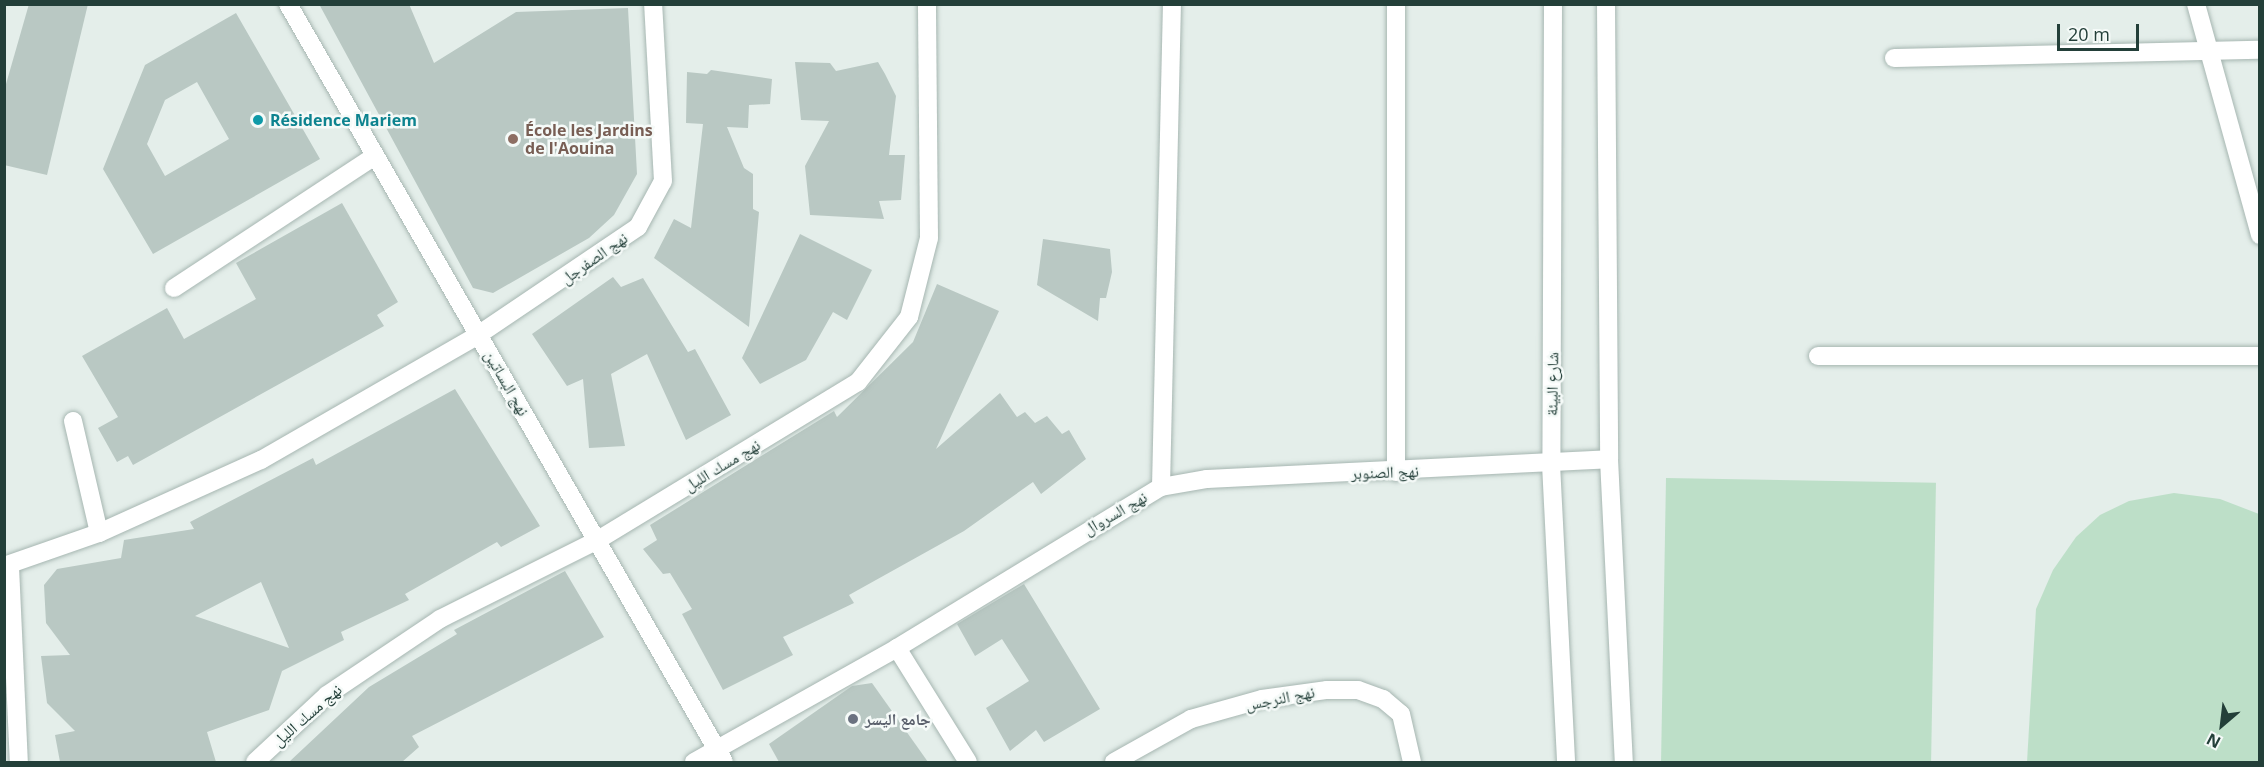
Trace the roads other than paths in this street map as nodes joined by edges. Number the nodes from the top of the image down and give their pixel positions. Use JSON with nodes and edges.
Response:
{"nodes":[{"id":1,"x":288,"y":4,"type":"edge"},
{"id":2,"x":653,"y":4,"type":"edge"},
{"id":3,"x":927,"y":4,"type":"edge"},
{"id":4,"x":1172,"y":4,"type":"edge"},
{"id":5,"x":1396,"y":4,"type":"edge"},
{"id":6,"x":1553,"y":4,"type":"edge"},
{"id":7,"x":1606,"y":4,"type":"edge"},
{"id":8,"x":2196,"y":4,"type":"edge"},
{"id":9,"x":2259,"y":50,"type":"edge"},
{"id":10,"x":2208,"y":51,"type":"junction"},
{"id":11,"x":1894,"y":58,"type":"dead end"},
{"id":12,"x":375,"y":156,"type":"junction"},
{"id":13,"x":2259,"y":235,"type":"edge"},
{"id":14,"x":174,"y":288,"type":"dead end"},
{"id":15,"x":478,"y":335,"type":"junction"},
{"id":16,"x":1818,"y":356,"type":"dead end"},
{"id":17,"x":2259,"y":356,"type":"edge"},
{"id":18,"x":73,"y":421,"type":"dead end"},
{"id":19,"x":1609,"y":459,"type":"junction"},
{"id":20,"x":1551,"y":464,"type":"junction"},
{"id":21,"x":1396,"y":472,"type":"junction"},
{"id":22,"x":1161,"y":487,"type":"junction"},
{"id":23,"x":99,"y":533,"type":"junction"},
{"id":24,"x":598,"y":540,"type":"junction"},
{"id":25,"x":7,"y":566,"type":"edge"},
{"id":26,"x":897,"y":648,"type":"junction"},
{"id":27,"x":720,"y":756,"type":"edge"},
{"id":28,"x":19,"y":762,"type":"edge"},
{"id":29,"x":255,"y":762,"type":"edge"},
{"id":30,"x":694,"y":762,"type":"edge"},
{"id":31,"x":968,"y":762,"type":"edge"},
{"id":32,"x":1114,"y":762,"type":"edge"},
{"id":33,"x":1412,"y":762,"type":"edge"},
{"id":34,"x":1566,"y":762,"type":"edge"},
{"id":35,"x":1624,"y":762,"type":"edge"}],
"edges":[{"from":1,"to":12,"type":"street","name":"نهج البساتين"},
{"from":2,"to":15,"type":"street","name":"نهج الصفرجل"},
{"from":3,"to":24,"type":"street","name":"نهج مسك الليل"},
{"from":4,"to":22,"type":"street","name":"نهج السروال"},
{"from":5,"to":21,"type":"street"},
{"from":6,"to":20,"type":"street","name":"شارع البيئة"},
{"from":7,"to":19,"type":"street"},
{"from":8,"to":10,"type":"street"},
{"from":9,"to":10,"type":"street"},
{"from":10,"to":11,"type":"street"},
{"from":10,"to":13,"type":"street"},
{"from":12,"to":14,"type":"street"},
{"from":12,"to":15,"type":"street","name":"نهج البساتين"},
{"from":15,"to":23,"type":"street","name":"نهج الصفرجل"},
{"from":15,"to":24,"type":"street","name":"نهج البساتين"},
{"from":16,"to":17,"type":"street"},
{"from":18,"to":23,"type":"street"},
{"from":19,"to":20,"type":"street","name":"نهج الصنوبر"},
{"from":19,"to":35,"type":"street"},
{"from":20,"to":21,"type":"street","name":"نهج الصنوبر"},
{"from":20,"to":34,"type":"street","name":"شارع البيئة"},
{"from":21,"to":22,"type":"street","name":"نهج الصنوبر"},
{"from":22,"to":26,"type":"street","name":"نهج السروال"},
{"from":23,"to":25,"type":"street","name":"نهج الصفرجل"},
{"from":24,"to":27,"type":"street","name":"نهج البساتين"},
{"from":24,"to":29,"type":"street","name":"نهج مسك الليل"},
{"from":25,"to":28,"type":"street"},
{"from":26,"to":27,"type":"street","name":"نهج السروال"},
{"from":26,"to":31,"type":"street"},
{"from":27,"to":30,"type":"street","name":"نهج السروال"},
{"from":32,"to":33,"type":"street","name":"نهج النرجس"}]}
